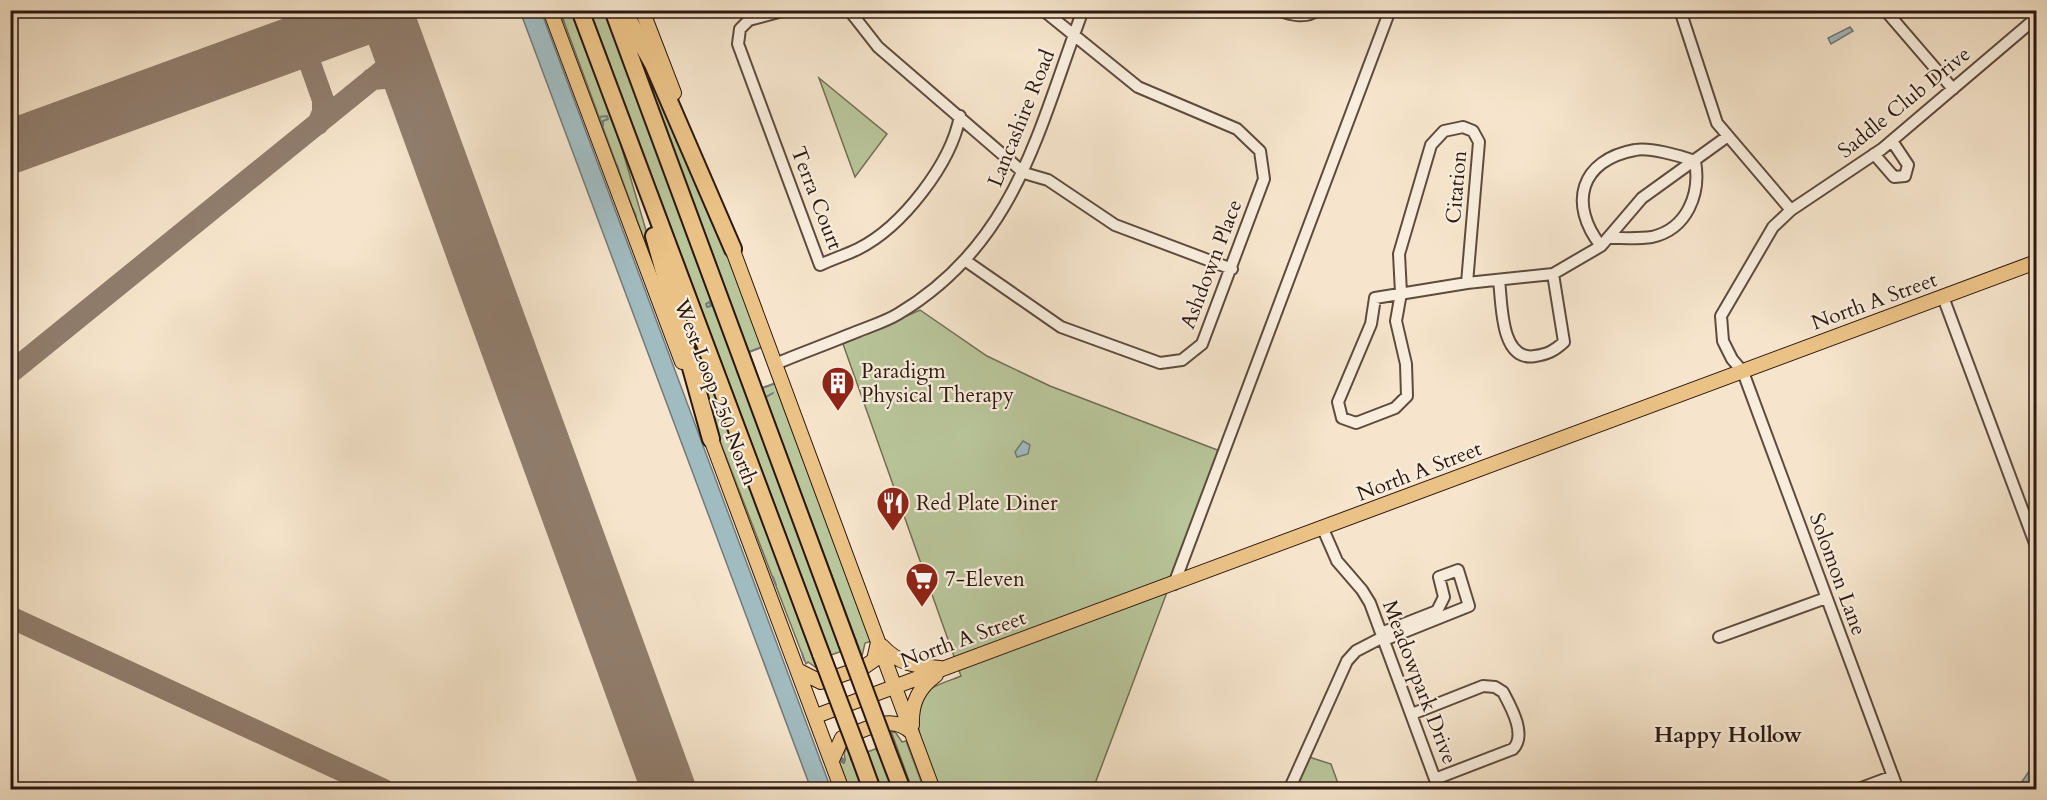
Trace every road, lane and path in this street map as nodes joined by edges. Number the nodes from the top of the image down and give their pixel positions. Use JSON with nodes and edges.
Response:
{"nodes":[{"id":1,"x":550,"y":10,"type":"edge"},
{"id":2,"x":580,"y":10,"type":"edge"},
{"id":3,"x":613,"y":10,"type":"edge"},
{"id":4,"x":622,"y":10,"type":"edge"},
{"id":5,"x":642,"y":10,"type":"edge"},
{"id":6,"x":786,"y":10,"type":"edge"},
{"id":7,"x":849,"y":10,"type":"edge"},
{"id":8,"x":1044,"y":10,"type":"edge"},
{"id":9,"x":1083,"y":10,"type":"edge"},
{"id":10,"x":1278,"y":10,"type":"edge"},
{"id":11,"x":1318,"y":10,"type":"edge"},
{"id":12,"x":1390,"y":10,"type":"edge"},
{"id":13,"x":1680,"y":10,"type":"edge"},
{"id":14,"x":1887,"y":11,"type":"edge"},
{"id":15,"x":2037,"y":18,"type":"edge"},
{"id":16,"x":2028,"y":26,"type":"junction"},
{"id":17,"x":2037,"y":34,"type":"edge"},
{"id":18,"x":1074,"y":36,"type":"junction"},
{"id":19,"x":1953,"y":89,"type":"junction"},
{"id":20,"x":960,"y":116,"type":"junction"},
{"id":21,"x":620,"y":117,"type":"junction"},
{"id":22,"x":1728,"y":136,"type":"junction"},
{"id":23,"x":1892,"y":141,"type":"junction"},
{"id":24,"x":1875,"y":154,"type":"junction"},
{"id":25,"x":1695,"y":161,"type":"junction"},
{"id":26,"x":1024,"y":173,"type":"junction"},
{"id":27,"x":1791,"y":210,"type":"junction"},
{"id":28,"x":1605,"y":242,"type":"junction"},
{"id":29,"x":733,"y":249,"type":"junction"},
{"id":30,"x":966,"y":261,"type":"junction"},
{"id":31,"x":2037,"y":262,"type":"edge"},
{"id":32,"x":1232,"y":269,"type":"junction"},
{"id":33,"x":1553,"y":274,"type":"junction"},
{"id":34,"x":1499,"y":280,"type":"junction"},
{"id":35,"x":1467,"y":283,"type":"junction"},
{"id":36,"x":1401,"y":293,"type":"junction"},
{"id":37,"x":1943,"y":297,"type":"junction"},
{"id":38,"x":775,"y":364,"type":"junction"},
{"id":39,"x":1743,"y":372,"type":"junction"},
{"id":40,"x":711,"y":440,"type":"junction"},
{"id":41,"x":1323,"y":529,"type":"junction"},
{"id":42,"x":2037,"y":546,"type":"edge"},
{"id":43,"x":1174,"y":584,"type":"junction"},
{"id":44,"x":1826,"y":598,"type":"junction"},
{"id":45,"x":1439,"y":615,"type":"dead end"},
{"id":46,"x":1383,"y":637,"type":"junction"},
{"id":47,"x":1719,"y":637,"type":"dead end"},
{"id":48,"x":878,"y":642,"type":"junction"},
{"id":49,"x":945,"y":668,"type":"junction"},
{"id":50,"x":799,"y":671,"type":"junction"},
{"id":51,"x":895,"y":687,"type":"junction"},
{"id":52,"x":1412,"y":714,"type":"junction"},
{"id":53,"x":816,"y":716,"type":"junction"},
{"id":54,"x":912,"y":733,"type":"junction"},
{"id":55,"x":832,"y":760,"type":"junction"},
{"id":56,"x":1893,"y":776,"type":"junction"},
{"id":57,"x":1437,"y":784,"type":"edge"},
{"id":58,"x":842,"y":789,"type":"edge"},
{"id":59,"x":872,"y":789,"type":"edge"},
{"id":60,"x":902,"y":789,"type":"edge"},
{"id":61,"x":933,"y":789,"type":"edge"},
{"id":62,"x":1289,"y":789,"type":"edge"},
{"id":63,"x":1856,"y":789,"type":"edge"},
{"id":64,"x":1898,"y":789,"type":"edge"}],
"edges":[{"from":1,"to":40,"type":"main road","name":"West Loop 250 North"},
{"from":2,"to":21,"type":"highway"},
{"from":3,"to":60,"type":"highway","bridge":true},
{"from":4,"to":29,"type":"highway"},
{"from":5,"to":29,"type":"main road"},
{"from":6,"to":20,"type":"street","name":"Terra Court"},
{"from":7,"to":20,"type":"street"},
{"from":8,"to":18,"type":"street"},
{"from":9,"to":18,"type":"street","name":"Lancashire Road"},
{"from":10,"to":11,"type":"street"},
{"from":12,"to":43,"type":"street"},
{"from":13,"to":22,"type":"street"},
{"from":14,"to":19,"type":"street"},
{"from":15,"to":16,"type":"street","name":"Saddle Club Drive"},
{"from":16,"to":17,"type":"street"},
{"from":16,"to":19,"type":"street","name":"Saddle Club Drive"},
{"from":18,"to":26,"type":"street","name":"Lancashire Road"},
{"from":18,"to":32,"type":"street","name":"Ashdown Place"},
{"from":19,"to":23,"type":"street","name":"Saddle Club Drive"},
{"from":20,"to":26,"type":"street"},
{"from":21,"to":40,"type":"highway"},
{"from":21,"to":59,"type":"highway","bridge":true},
{"from":22,"to":25,"type":"street"},
{"from":22,"to":27,"type":"street"},
{"from":23,"to":24,"type":"street","name":"Saddle Club Drive"},
{"from":23,"to":24,"type":"street"},
{"from":24,"to":27,"type":"street","name":"Saddle Club Drive"},
{"from":25,"to":28,"type":"street"},
{"from":25,"to":28,"type":"street"},
{"from":25,"to":28,"type":"street"},
{"from":26,"to":30,"type":"street","name":"Lancashire Road"},
{"from":26,"to":32,"type":"street"},
{"from":27,"to":39,"type":"street","name":"Saddle Club Drive"},
{"from":28,"to":33,"type":"street"},
{"from":29,"to":38,"type":"main road"},
{"from":30,"to":32,"type":"street","name":"Ashdown Place"},
{"from":30,"to":38,"type":"street","name":"Lancashire Road"},
{"from":31,"to":37,"type":"main road","name":"North A Street"},
{"from":33,"to":34,"type":"street"},
{"from":33,"to":34,"type":"street"},
{"from":34,"to":35,"type":"street"},
{"from":35,"to":36,"type":"street"},
{"from":35,"to":36,"type":"street","name":"Citation"},
{"from":36,"to":36,"type":"street"},
{"from":37,"to":39,"type":"main road","name":"North A Street"},
{"from":37,"to":42,"type":"street"},
{"from":38,"to":48,"type":"main road"},
{"from":39,"to":41,"type":"main road","name":"North A Street"},
{"from":39,"to":44,"type":"street","name":"Solomon Lane"},
{"from":40,"to":50,"type":"main road","name":"West Loop 250 North"},
{"from":41,"to":43,"type":"main road","name":"North A Street"},
{"from":41,"to":46,"type":"street","name":"Meadowpark Drive"},
{"from":43,"to":49,"type":"main road","name":"North A Street"},
{"from":44,"to":47,"type":"street"},
{"from":44,"to":56,"type":"street","name":"Solomon Lane"},
{"from":45,"to":46,"type":"street"},
{"from":46,"to":52,"type":"street","name":"Meadowpark Drive"},
{"from":46,"to":62,"type":"street"},
{"from":48,"to":49,"type":"main road"},
{"from":48,"to":50,"type":"main road"},
{"from":48,"to":51,"type":"main road"},
{"from":49,"to":51,"type":"main road","name":"North A Street"},
{"from":49,"to":54,"type":"main road"},
{"from":50,"to":53,"type":"main road","name":"West Loop 250 North"},
{"from":51,"to":53,"type":"main road","name":"North A Street"},
{"from":51,"to":54,"type":"main road"},
{"from":52,"to":57,"type":"street","name":"Meadowpark Drive"},
{"from":52,"to":57,"type":"street"},
{"from":53,"to":55,"type":"main road","name":"West Loop 250 North"},
{"from":54,"to":55,"type":"main road"},
{"from":54,"to":61,"type":"main road"},
{"from":55,"to":58,"type":"main road","name":"West Loop 250 North"},
{"from":56,"to":63,"type":"street"},
{"from":56,"to":64,"type":"street","name":"Solomon Lane"}]}
